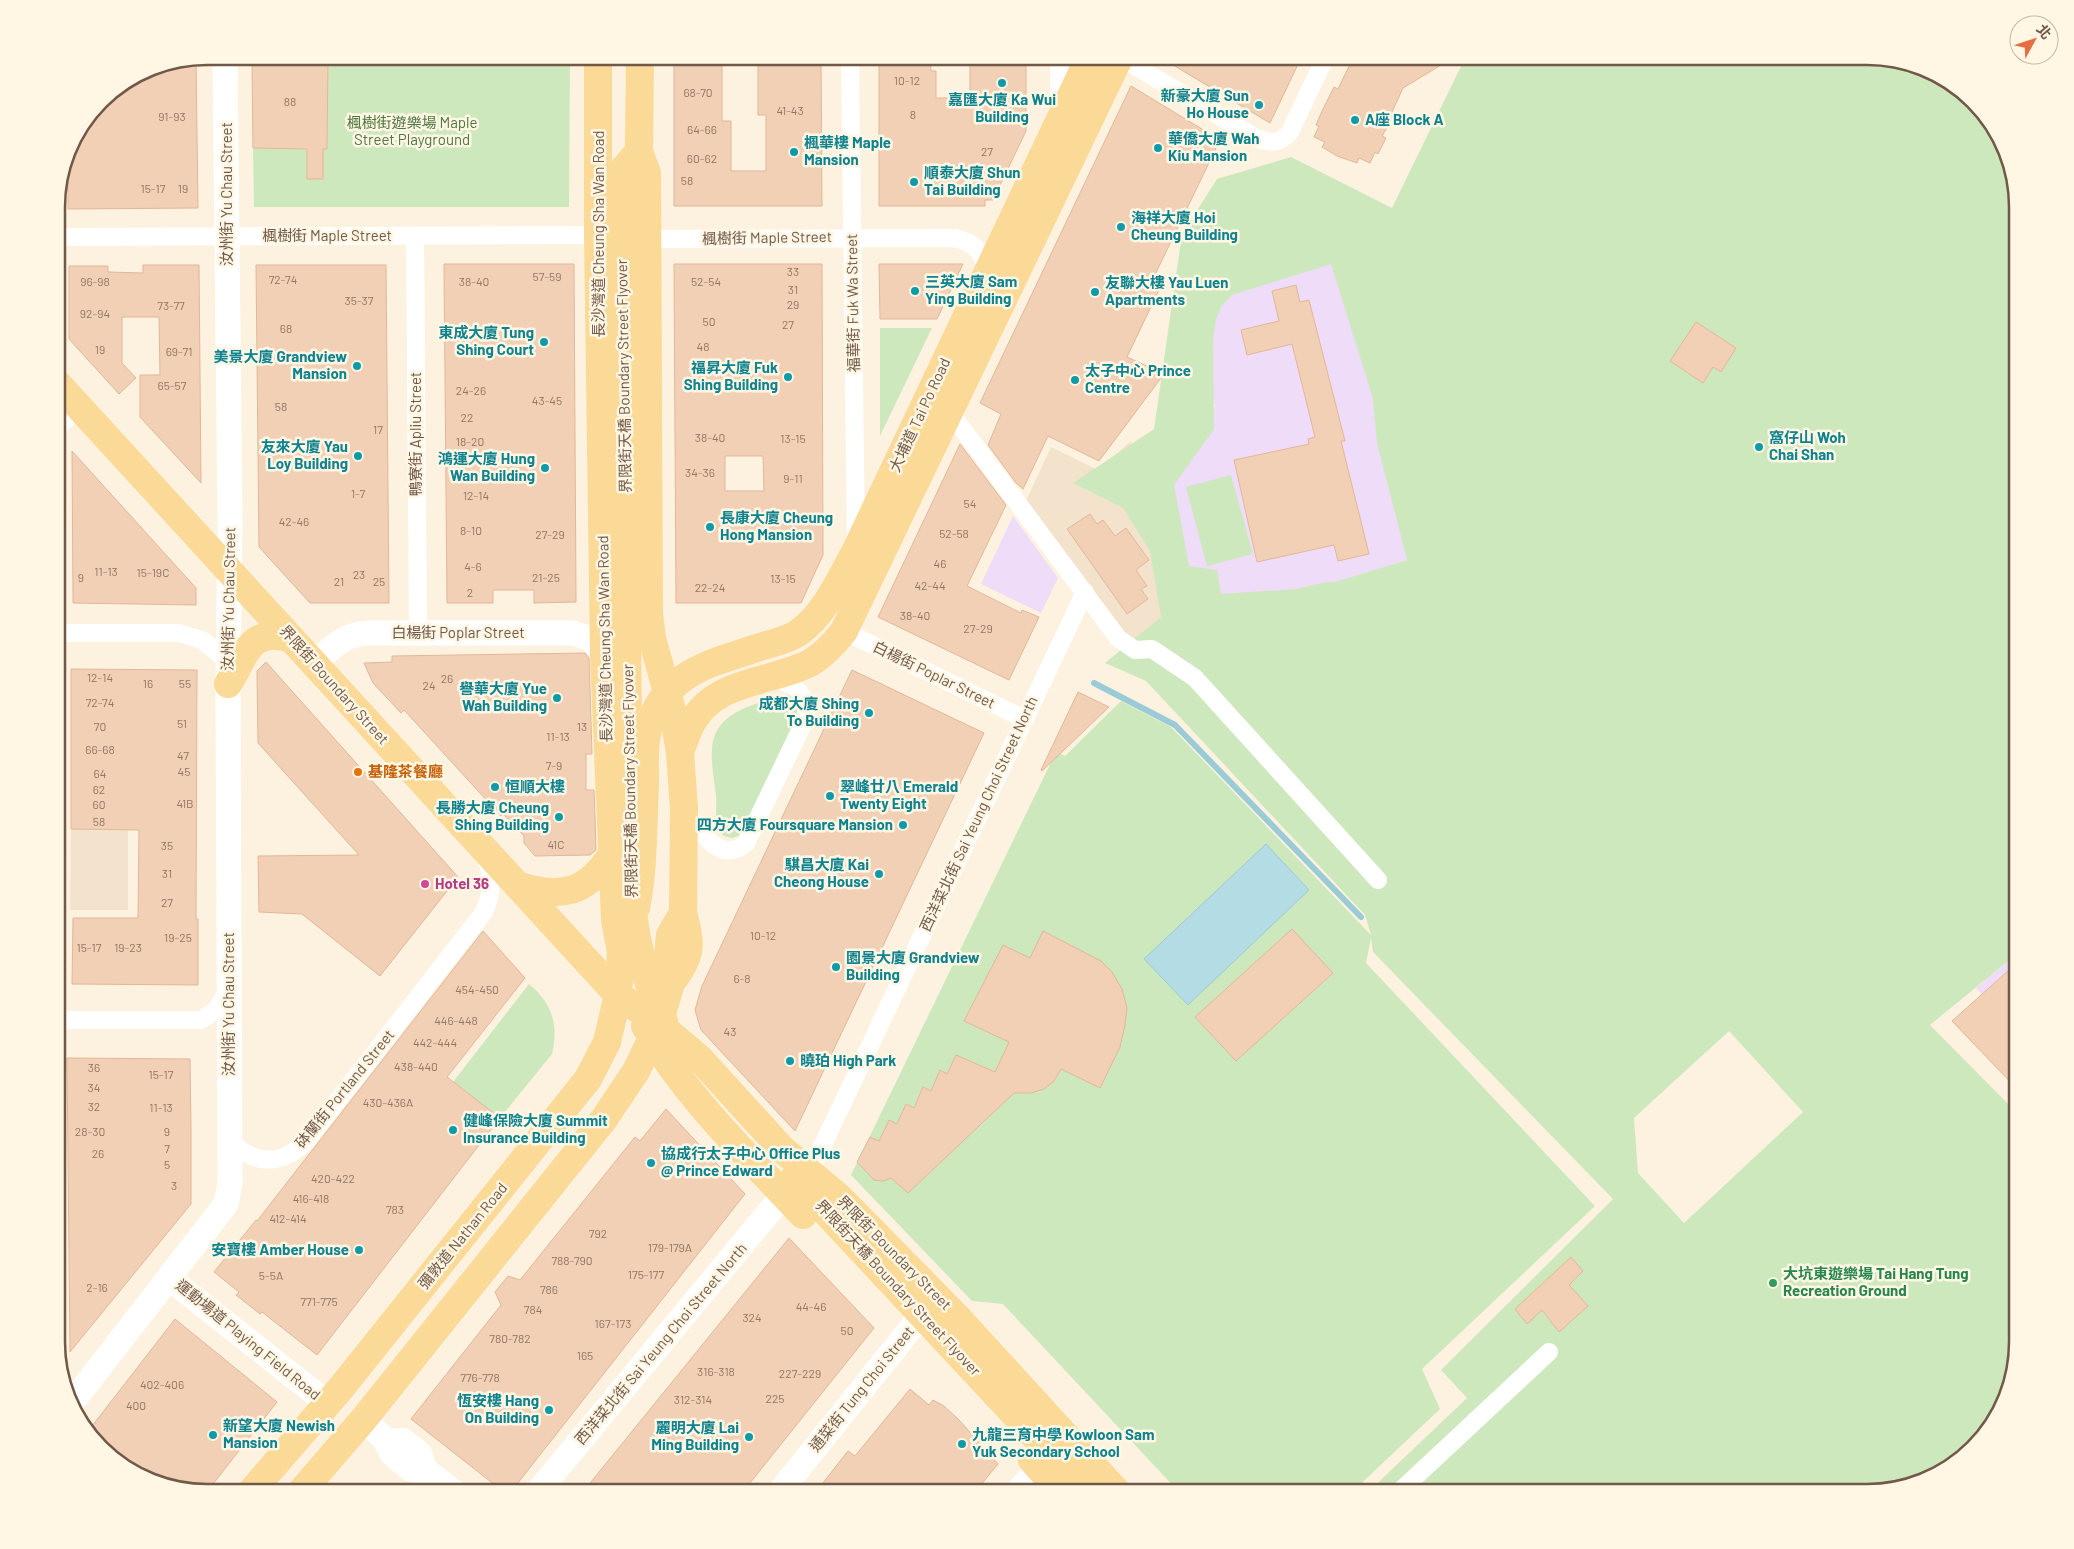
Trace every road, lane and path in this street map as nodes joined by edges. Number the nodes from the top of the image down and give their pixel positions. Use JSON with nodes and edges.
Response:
{"nodes":[{"id":1,"x":226,"y":65,"type":"edge"},
{"id":2,"x":598,"y":65,"type":"edge"},
{"id":3,"x":639,"y":65,"type":"edge"},
{"id":4,"x":850,"y":65,"type":"edge"},
{"id":5,"x":1059,"y":65,"type":"edge"},
{"id":6,"x":1086,"y":65,"type":"edge"},
{"id":7,"x":1116,"y":65,"type":"edge"},
{"id":8,"x":1135,"y":65,"type":"edge"},
{"id":9,"x":1322,"y":65,"type":"edge"},
{"id":10,"x":1059,"y":119,"type":"junction"},
{"id":11,"x":630,"y":161,"type":"junction"},
{"id":12,"x":598,"y":235,"type":"junction"},
{"id":13,"x":227,"y":236,"type":"junction"},
{"id":14,"x":415,"y":236,"type":"junction"},
{"id":15,"x":65,"y":237,"type":"edge"},
{"id":16,"x":853,"y":237,"type":"junction"},
{"id":17,"x":647,"y":239,"type":"junction"},
{"id":18,"x":986,"y":274,"type":"junction"},
{"id":19,"x":65,"y":392,"type":"edge"},
{"id":20,"x":79,"y":407,"type":"junction"},
{"id":21,"x":950,"y":412,"type":"junction"},
{"id":22,"x":65,"y":420,"type":"edge"},
{"id":23,"x":856,"y":550,"type":"junction"},
{"id":24,"x":229,"y":571,"type":"junction"},
{"id":25,"x":1084,"y":592,"type":"junction"},
{"id":26,"x":844,"y":631,"type":"junction"},
{"id":27,"x":65,"y":633,"type":"edge"},
{"id":28,"x":418,"y":633,"type":"junction"},
{"id":29,"x":290,"y":638,"type":"junction"},
{"id":30,"x":604,"y":654,"type":"junction"},
{"id":31,"x":314,"y":664,"type":"junction"},
{"id":32,"x":228,"y":673,"type":"junction"},
{"id":33,"x":766,"y":678,"type":"junction"},
{"id":34,"x":667,"y":692,"type":"junction"},
{"id":35,"x":1024,"y":719,"type":"junction"},
{"id":36,"x":680,"y":752,"type":"junction"},
{"id":37,"x":684,"y":809,"type":"junction"},
{"id":38,"x":485,"y":851,"type":"junction"},
{"id":39,"x":612,"y":854,"type":"junction"},
{"id":40,"x":1378,"y":880,"type":"dead end"},
{"id":41,"x":517,"y":885,"type":"junction"},
{"id":42,"x":621,"y":952,"type":"junction"},
{"id":43,"x":229,"y":989,"type":"junction"},
{"id":44,"x":626,"y":1001,"type":"junction"},
{"id":45,"x":65,"y":1020,"type":"edge"},
{"id":46,"x":656,"y":1032,"type":"junction"},
{"id":47,"x":230,"y":1141,"type":"junction"},
{"id":48,"x":810,"y":1172,"type":"junction"},
{"id":49,"x":784,"y":1194,"type":"junction"},
{"id":50,"x":169,"y":1278,"type":"junction"},
{"id":51,"x":957,"y":1317,"type":"junction"},
{"id":52,"x":911,"y":1328,"type":"junction"},
{"id":53,"x":1549,"y":1352,"type":"dead end"},
{"id":54,"x":76,"y":1396,"type":"edge"},
{"id":55,"x":327,"y":1403,"type":"junction"},
{"id":56,"x":363,"y":1420,"type":"junction"},
{"id":57,"x":1037,"y":1465,"type":"junction"},
{"id":58,"x":258,"y":1484,"type":"edge"},
{"id":59,"x":308,"y":1484,"type":"edge"},
{"id":60,"x":444,"y":1484,"type":"edge"},
{"id":61,"x":545,"y":1484,"type":"edge"},
{"id":62,"x":786,"y":1484,"type":"edge"},
{"id":63,"x":1020,"y":1484,"type":"edge"},
{"id":64,"x":1054,"y":1484,"type":"edge"},
{"id":65,"x":1080,"y":1484,"type":"edge"},
{"id":66,"x":1110,"y":1484,"type":"edge"},
{"id":67,"x":1408,"y":1484,"type":"edge"}],
"edges":[{"from":1,"to":13,"type":"street","name":"汝州街 Yu Chau Street"},
{"from":2,"to":12,"type":"main road","name":"長沙灣道 Cheung Sha Wan Road"},
{"from":3,"to":11,"type":"main road"},
{"from":4,"to":16,"type":"street","name":"福華街 Fuk Wa Street"},
{"from":5,"to":10,"type":"street"},
{"from":6,"to":10,"type":"main road","name":"大埔道 Tai Po Road"},
{"from":7,"to":21,"type":"main road","name":"大埔道 Tai Po Road"},
{"from":8,"to":9,"type":"street"},
{"from":10,"to":18,"type":"main road","name":"大埔道 Tai Po Road"},
{"from":11,"to":17,"type":"main road"},
{"from":11,"to":65,"type":"main road","name":"界限街天橋 Boundary Street Flyover"},
{"from":12,"to":14,"type":"street","name":"楓樹街 Maple Street"},
{"from":12,"to":30,"type":"main road","name":"長沙灣道 Cheung Sha Wan Road"},
{"from":13,"to":14,"type":"street","name":"楓樹街 Maple Street"},
{"from":13,"to":15,"type":"street","name":"楓樹街 Maple Street"},
{"from":13,"to":24,"type":"street","name":"汝州街 Yu Chau Street"},
{"from":14,"to":28,"type":"street","name":"鴨寮街 Apliu Street"},
{"from":16,"to":17,"type":"street","name":"楓樹街 Maple Street"},
{"from":16,"to":18,"type":"street","name":"楓樹街 Maple Street"},
{"from":16,"to":23,"type":"street","name":"福華街 Fuk Wa Street"},
{"from":17,"to":34,"type":"main road"},
{"from":18,"to":23,"type":"main road","name":"大埔道 Tai Po Road"},
{"from":19,"to":20,"type":"main road","name":"界限街 Boundary Street"},
{"from":20,"to":22,"type":"street"},
{"from":20,"to":24,"type":"main road","name":"界限街 Boundary Street"},
{"from":21,"to":25,"type":"street"},
{"from":21,"to":26,"type":"main road","name":"大埔道 Tai Po Road"},
{"from":23,"to":34,"type":"main road","name":"大埔道 Tai Po Road"},
{"from":24,"to":29,"type":"main road","name":"界限街 Boundary Street"},
{"from":24,"to":32,"type":"street","name":"汝州街 Yu Chau Street"},
{"from":25,"to":35,"type":"street","name":"西洋菜北街 Sai Yeung Choi Street North"},
{"from":25,"to":40,"type":"street"},
{"from":26,"to":33,"type":"main road","name":"大埔道 Tai Po Road"},
{"from":26,"to":35,"type":"street","name":"白楊街 Poplar Street"},
{"from":27,"to":32,"type":"street"},
{"from":28,"to":30,"type":"street","name":"白楊街 Poplar Street"},
{"from":28,"to":31,"type":"street","name":"白楊街 Poplar Street"},
{"from":29,"to":31,"type":"main road","name":"界限街 Boundary Street"},
{"from":29,"to":32,"type":"main road"},
{"from":30,"to":39,"type":"main road","name":"長沙灣道 Cheung Sha Wan Road"},
{"from":31,"to":38,"type":"main road","name":"界限街 Boundary Street"},
{"from":32,"to":43,"type":"street","name":"汝州街 Yu Chau Street"},
{"from":33,"to":36,"type":"main road","name":"大埔道 Tai Po Road"},
{"from":33,"to":37,"type":"street"},
{"from":34,"to":36,"type":"main road"},
{"from":34,"to":42,"type":"main road"},
{"from":35,"to":48,"type":"street","name":"西洋菜北街 Sai Yeung Choi Street North"},
{"from":36,"to":37,"type":"main road"},
{"from":37,"to":46,"type":"main road"},
{"from":38,"to":41,"type":"main road","name":"界限街 Boundary Street"},
{"from":38,"to":47,"type":"street","name":"砵蘭街 Portland Street"},
{"from":39,"to":41,"type":"main road"},
{"from":39,"to":42,"type":"main road","name":"長沙灣道 Cheung Sha Wan Road"},
{"from":41,"to":44,"type":"main road","name":"界限街 Boundary Street"},
{"from":42,"to":44,"type":"main road","name":"彌敦道 Nathan Road"},
{"from":43,"to":45,"type":"street"},
{"from":43,"to":47,"type":"street","name":"汝州街 Yu Chau Street"},
{"from":44,"to":46,"type":"main road","name":"界限街 Boundary Street"},
{"from":44,"to":55,"type":"main road","name":"彌敦道 Nathan Road"},
{"from":46,"to":48,"type":"main road","name":"界限街 Boundary Street"},
{"from":46,"to":49,"type":"main road","name":"界限街 Boundary Street"},
{"from":46,"to":56,"type":"main road"},
{"from":47,"to":50,"type":"street"},
{"from":48,"to":51,"type":"main road","name":"界限街 Boundary Street"},
{"from":49,"to":52,"type":"main road","name":"界限街 Boundary Street"},
{"from":49,"to":61,"type":"street","name":"西洋菜北街 Sai Yeung Choi Street North"},
{"from":50,"to":54,"type":"street"},
{"from":50,"to":55,"type":"street","name":"運動場道 Playing Field Road"},
{"from":51,"to":52,"type":"street","name":"通菜街 Tung Choi Street"},
{"from":51,"to":66,"type":"main road","name":"界限街 Boundary Street"},
{"from":52,"to":57,"type":"main road","name":"界限街 Boundary Street"},
{"from":52,"to":62,"type":"street","name":"通菜街 Tung Choi Street"},
{"from":53,"to":67,"type":"street"},
{"from":55,"to":58,"type":"main road","name":"彌敦道 Nathan Road"},
{"from":56,"to":59,"type":"main road"},
{"from":56,"to":60,"type":"street"},
{"from":57,"to":63,"type":"street"},
{"from":57,"to":64,"type":"main road","name":"界限街 Boundary Street"}]}
